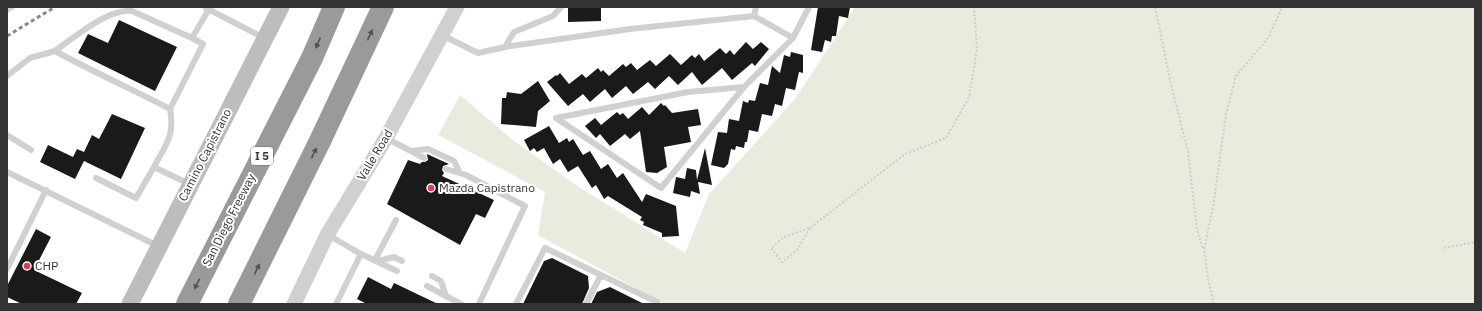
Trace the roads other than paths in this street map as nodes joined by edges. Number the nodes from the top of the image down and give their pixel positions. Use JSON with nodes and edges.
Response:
{"nodes":[{"id":1,"x":12,"y":7,"type":"edge"},
{"id":2,"x":281,"y":7,"type":"edge"},
{"id":3,"x":334,"y":7,"type":"edge"},
{"id":4,"x":383,"y":7,"type":"edge"},
{"id":5,"x":457,"y":7,"type":"edge"},
{"id":6,"x":561,"y":7,"type":"edge"},
{"id":7,"x":756,"y":7,"type":"edge"},
{"id":8,"x":809,"y":7,"type":"edge"},
{"id":9,"x":207,"y":8,"type":"edge"},
{"id":10,"x":7,"y":10,"type":"edge"},
{"id":11,"x":754,"y":16,"type":"junction"},
{"id":12,"x":442,"y":35,"type":"junction"},
{"id":13,"x":192,"y":38,"type":"junction"},
{"id":14,"x":265,"y":38,"type":"junction"},
{"id":15,"x":793,"y":38,"type":"junction"},
{"id":16,"x":506,"y":47,"type":"junction"},
{"id":17,"x":55,"y":51,"type":"junction"},
{"id":18,"x":7,"y":76,"type":"edge"},
{"id":19,"x":744,"y":87,"type":"junction"},
{"id":20,"x":170,"y":109,"type":"junction"},
{"id":21,"x":7,"y":135,"type":"edge"},
{"id":22,"x":386,"y":138,"type":"junction"},
{"id":23,"x":31,"y":150,"type":"dead end"},
{"id":24,"x":412,"y":151,"type":"junction"},
{"id":25,"x":424,"y":158,"type":"dead end"},
{"id":26,"x":154,"y":167,"type":"junction"},
{"id":27,"x":446,"y":169,"type":"dead end"},
{"id":28,"x":460,"y":173,"type":"junction"},
{"id":29,"x":8,"y":174,"type":"edge"},
{"id":30,"x":96,"y":178,"type":"dead end"},
{"id":31,"x":190,"y":184,"type":"junction"},
{"id":32,"x":46,"y":190,"type":"junction"},
{"id":33,"x":396,"y":220,"type":"dead end"},
{"id":34,"x":327,"y":235,"type":"junction"},
{"id":35,"x":159,"y":247,"type":"junction"},
{"id":36,"x":361,"y":254,"type":"junction"},
{"id":37,"x":377,"y":260,"type":"junction"},
{"id":38,"x":402,"y":261,"type":"dead end"},
{"id":39,"x":7,"y":269,"type":"edge"},
{"id":40,"x":397,"y":271,"type":"dead end"},
{"id":41,"x":601,"y":275,"type":"junction"},
{"id":42,"x":432,"y":276,"type":"dead end"},
{"id":43,"x":427,"y":286,"type":"dead end"},
{"id":44,"x":446,"y":296,"type":"junction"},
{"id":45,"x":130,"y":304,"type":"edge"},
{"id":46,"x":186,"y":304,"type":"edge"},
{"id":47,"x":239,"y":304,"type":"edge"},
{"id":48,"x":294,"y":304,"type":"edge"},
{"id":49,"x":336,"y":304,"type":"edge"},
{"id":50,"x":461,"y":304,"type":"edge"},
{"id":51,"x":479,"y":304,"type":"edge"},
{"id":52,"x":516,"y":304,"type":"edge"},
{"id":53,"x":586,"y":304,"type":"edge"},
{"id":54,"x":656,"y":304,"type":"edge"}],
"edges":[{"from":1,"to":10,"type":"lane"},
{"from":2,"to":14,"type":"main road","name":"Camino Capistrano"},
{"from":3,"to":46,"type":"highway","name":"San Diego Freeway","number":"I 5","one_way":true},
{"from":47,"to":4,"type":"highway","one_way":true},
{"from":5,"to":12,"type":"street","name":"Valle Road"},
{"from":6,"to":16,"type":"lane"},
{"from":7,"to":11,"type":"lane"},
{"from":8,"to":15,"type":"lane"},
{"from":9,"to":13,"type":"lane"},
{"from":9,"to":14,"type":"lane"},
{"from":11,"to":15,"type":"lane"},
{"from":11,"to":16,"type":"lane"},
{"from":12,"to":16,"type":"lane"},
{"from":12,"to":22,"type":"street","name":"Valle Road"},
{"from":13,"to":17,"type":"lane"},
{"from":13,"to":20,"type":"lane"},
{"from":14,"to":31,"type":"main road","name":"Camino Capistrano"},
{"from":15,"to":19,"type":"lane"},
{"from":17,"to":18,"type":"lane"},
{"from":17,"to":20,"type":"lane"},
{"from":19,"to":19,"type":"lane"},
{"from":20,"to":26,"type":"lane"},
{"from":21,"to":23,"type":"lane"},
{"from":22,"to":24,"type":"lane"},
{"from":22,"to":34,"type":"street","name":"Valle Road"},
{"from":24,"to":25,"type":"lane"},
{"from":24,"to":28,"type":"lane"},
{"from":26,"to":30,"type":"lane"},
{"from":26,"to":31,"type":"lane"},
{"from":27,"to":28,"type":"lane"},
{"from":28,"to":51,"type":"lane"},
{"from":29,"to":32,"type":"lane"},
{"from":31,"to":35,"type":"main road","name":"Camino Capistrano"},
{"from":32,"to":35,"type":"lane"},
{"from":32,"to":39,"type":"lane"},
{"from":33,"to":37,"type":"lane"},
{"from":34,"to":36,"type":"lane"},
{"from":34,"to":48,"type":"street","name":"Valle Road"},
{"from":35,"to":45,"type":"main road","name":"Camino Capistrano"},
{"from":36,"to":37,"type":"lane"},
{"from":36,"to":49,"type":"lane"},
{"from":37,"to":38,"type":"lane"},
{"from":37,"to":40,"type":"lane"},
{"from":41,"to":52,"type":"lane"},
{"from":41,"to":53,"type":"lane"},
{"from":41,"to":54,"type":"lane"},
{"from":42,"to":44,"type":"lane"},
{"from":43,"to":44,"type":"lane"},
{"from":44,"to":50,"type":"lane"}]}
